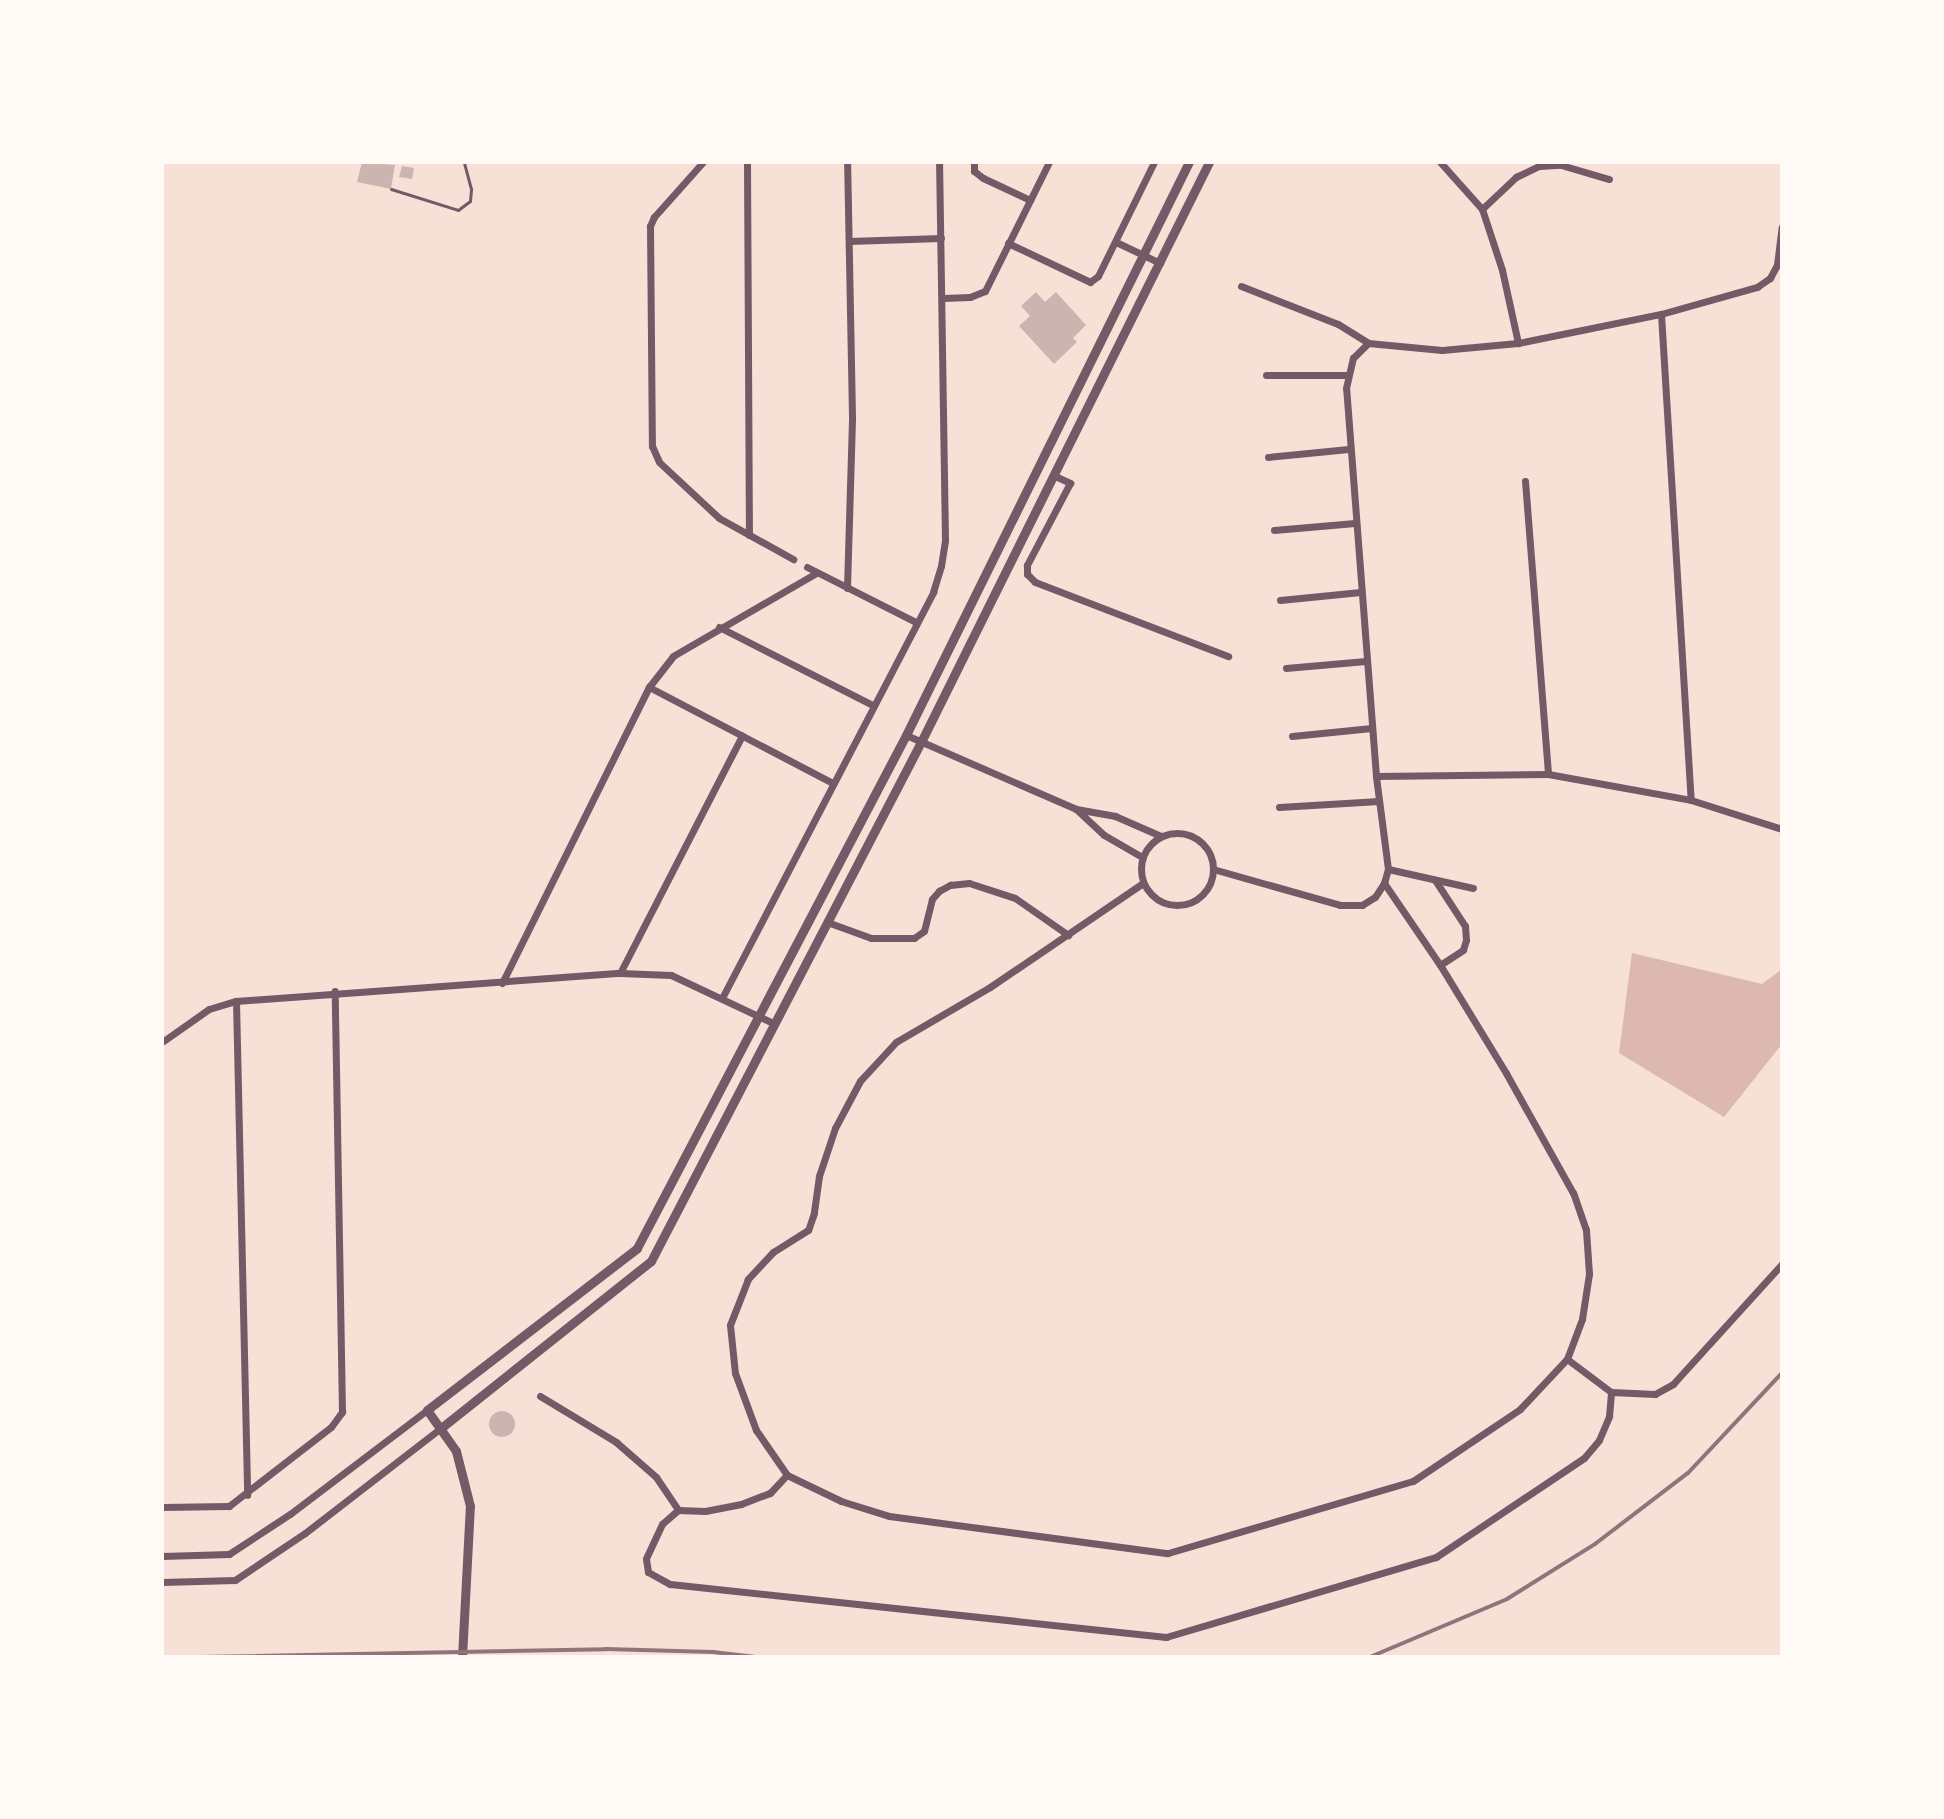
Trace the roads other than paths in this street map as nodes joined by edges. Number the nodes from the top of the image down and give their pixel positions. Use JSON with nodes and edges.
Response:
{"nodes":[{"id":1,"x":464,"y":162,"type":"edge"},
{"id":2,"x":703,"y":162,"type":"edge"},
{"id":3,"x":747,"y":162,"type":"edge"},
{"id":4,"x":847,"y":162,"type":"edge"},
{"id":5,"x":939,"y":162,"type":"edge"},
{"id":6,"x":974,"y":162,"type":"edge"},
{"id":7,"x":1049,"y":162,"type":"edge"},
{"id":8,"x":1154,"y":162,"type":"edge"},
{"id":9,"x":1189,"y":162,"type":"edge"},
{"id":10,"x":1209,"y":162,"type":"edge"},
{"id":11,"x":1440,"y":162,"type":"edge"},
{"id":12,"x":1609,"y":179,"type":"dead end"},
{"id":13,"x":391,"y":189,"type":"dead end"},
{"id":14,"x":1030,"y":200,"type":"junction"},
{"id":15,"x":1482,"y":209,"type":"junction"},
{"id":16,"x":1782,"y":227,"type":"edge"},
{"id":17,"x":941,"y":238,"type":"junction"},
{"id":18,"x":849,"y":241,"type":"junction"},
{"id":19,"x":1116,"y":242,"type":"junction"},
{"id":20,"x":1008,"y":243,"type":"junction"},
{"id":21,"x":1143,"y":255,"type":"junction"},
{"id":22,"x":1160,"y":263,"type":"junction"},
{"id":23,"x":1241,"y":286,"type":"dead end"},
{"id":24,"x":943,"y":298,"type":"junction"},
{"id":25,"x":1661,"y":314,"type":"junction"},
{"id":26,"x":1368,"y":343,"type":"junction"},
{"id":27,"x":1518,"y":343,"type":"junction"},
{"id":28,"x":1266,"y":375,"type":"dead end"},
{"id":29,"x":1348,"y":375,"type":"junction"},
{"id":30,"x":1349,"y":449,"type":"junction"},
{"id":31,"x":1268,"y":457,"type":"dead end"},
{"id":32,"x":1055,"y":476,"type":"junction"},
{"id":33,"x":1525,"y":481,"type":"dead end"},
{"id":34,"x":1355,"y":523,"type":"junction"},
{"id":35,"x":1274,"y":530,"type":"dead end"},
{"id":36,"x":749,"y":535,"type":"junction"},
{"id":37,"x":793,"y":559,"type":"dead end"},
{"id":38,"x":807,"y":567,"type":"dead end"},
{"id":39,"x":816,"y":573,"type":"junction"},
{"id":40,"x":847,"y":588,"type":"junction"},
{"id":41,"x":1361,"y":592,"type":"junction"},
{"id":42,"x":1280,"y":600,"type":"dead end"},
{"id":43,"x":916,"y":622,"type":"junction"},
{"id":44,"x":719,"y":627,"type":"junction"},
{"id":45,"x":1228,"y":656,"type":"dead end"},
{"id":46,"x":1366,"y":661,"type":"junction"},
{"id":47,"x":1286,"y":668,"type":"dead end"},
{"id":48,"x":649,"y":687,"type":"junction"},
{"id":49,"x":873,"y":705,"type":"junction"},
{"id":50,"x":1372,"y":728,"type":"junction"},
{"id":51,"x":906,"y":735,"type":"junction"},
{"id":52,"x":742,"y":736,"type":"junction"},
{"id":53,"x":1292,"y":736,"type":"dead end"},
{"id":54,"x":921,"y":742,"type":"junction"},
{"id":55,"x":1548,"y":774,"type":"junction"},
{"id":56,"x":1376,"y":776,"type":"junction"},
{"id":57,"x":833,"y":783,"type":"junction"},
{"id":58,"x":1691,"y":800,"type":"junction"},
{"id":59,"x":1379,"y":801,"type":"junction"},
{"id":60,"x":1279,"y":807,"type":"dead end"},
{"id":61,"x":1076,"y":809,"type":"junction"},
{"id":62,"x":1782,"y":829,"type":"edge"},
{"id":63,"x":1161,"y":836,"type":"junction"},
{"id":64,"x":1142,"y":857,"type":"junction"},
{"id":65,"x":1213,"y":869,"type":"junction"},
{"id":66,"x":1388,"y":869,"type":"junction"},
{"id":67,"x":1435,"y":880,"type":"junction"},
{"id":68,"x":1143,"y":883,"type":"junction"},
{"id":69,"x":1384,"y":883,"type":"junction"},
{"id":70,"x":1473,"y":888,"type":"dead end"},
{"id":71,"x":827,"y":922,"type":"junction"},
{"id":72,"x":1068,"y":935,"type":"junction"},
{"id":73,"x":1440,"y":965,"type":"junction"},
{"id":74,"x":620,"y":973,"type":"junction"},
{"id":75,"x":502,"y":983,"type":"junction"},
{"id":76,"x":335,"y":991,"type":"junction"},
{"id":77,"x":722,"y":998,"type":"junction"},
{"id":78,"x":236,"y":1001,"type":"junction"},
{"id":79,"x":758,"y":1016,"type":"junction"},
{"id":80,"x":775,"y":1024,"type":"junction"},
{"id":81,"x":162,"y":1042,"type":"edge"},
{"id":82,"x":1782,"y":1264,"type":"edge"},
{"id":83,"x":1567,"y":1359,"type":"junction"},
{"id":84,"x":1611,"y":1392,"type":"junction"},
{"id":85,"x":540,"y":1396,"type":"dead end"},
{"id":86,"x":427,"y":1410,"type":"junction"},
{"id":87,"x":441,"y":1428,"type":"junction"},
{"id":88,"x":787,"y":1475,"type":"junction"},
{"id":89,"x":247,"y":1495,"type":"junction"},
{"id":90,"x":162,"y":1507,"type":"edge"},
{"id":91,"x":678,"y":1510,"type":"junction"},
{"id":92,"x":162,"y":1556,"type":"edge"},
{"id":93,"x":162,"y":1582,"type":"edge"},
{"id":94,"x":462,"y":1657,"type":"edge"}],
"edges":[{"from":1,"to":13,"type":"lane"},
{"from":2,"to":36,"type":"street"},
{"from":3,"to":36,"type":"street"},
{"from":4,"to":18,"type":"street"},
{"from":5,"to":17,"type":"street"},
{"from":6,"to":14,"type":"street"},
{"from":7,"to":14,"type":"street"},
{"from":8,"to":19,"type":"street"},
{"from":9,"to":21,"type":"street"},
{"from":10,"to":22,"type":"street"},
{"from":11,"to":15,"type":"street"},
{"from":12,"to":15,"type":"street"},
{"from":14,"to":20,"type":"street"},
{"from":15,"to":27,"type":"street"},
{"from":16,"to":25,"type":"street"},
{"from":17,"to":18,"type":"street"},
{"from":17,"to":24,"type":"street"},
{"from":18,"to":40,"type":"street"},
{"from":19,"to":20,"type":"street"},
{"from":19,"to":21,"type":"street"},
{"from":20,"to":24,"type":"street"},
{"from":21,"to":22,"type":"street"},
{"from":21,"to":51,"type":"street"},
{"from":22,"to":32,"type":"street"},
{"from":23,"to":26,"type":"street"},
{"from":24,"to":43,"type":"street"},
{"from":25,"to":27,"type":"street"},
{"from":25,"to":58,"type":"street"},
{"from":26,"to":27,"type":"street"},
{"from":26,"to":29,"type":"street"},
{"from":28,"to":29,"type":"street"},
{"from":29,"to":30,"type":"street"},
{"from":30,"to":31,"type":"street"},
{"from":30,"to":34,"type":"street"},
{"from":32,"to":45,"type":"street"},
{"from":32,"to":54,"type":"street"},
{"from":33,"to":55,"type":"street"},
{"from":34,"to":35,"type":"street"},
{"from":34,"to":41,"type":"street"},
{"from":36,"to":37,"type":"street"},
{"from":38,"to":39,"type":"street"},
{"from":39,"to":40,"type":"street"},
{"from":39,"to":44,"type":"street"},
{"from":40,"to":43,"type":"street"},
{"from":41,"to":42,"type":"street"},
{"from":41,"to":46,"type":"street"},
{"from":43,"to":49,"type":"street"},
{"from":44,"to":48,"type":"street"},
{"from":44,"to":49,"type":"street"},
{"from":46,"to":47,"type":"street"},
{"from":46,"to":50,"type":"street"},
{"from":48,"to":52,"type":"street"},
{"from":48,"to":75,"type":"street"},
{"from":49,"to":57,"type":"street"},
{"from":50,"to":53,"type":"street"},
{"from":50,"to":56,"type":"street"},
{"from":51,"to":54,"type":"street"},
{"from":51,"to":79,"type":"street"},
{"from":52,"to":57,"type":"street"},
{"from":52,"to":74,"type":"street"},
{"from":54,"to":61,"type":"street"},
{"from":54,"to":71,"type":"street"},
{"from":55,"to":56,"type":"street"},
{"from":55,"to":58,"type":"street"},
{"from":56,"to":59,"type":"street"},
{"from":57,"to":77,"type":"street"},
{"from":58,"to":62,"type":"street"},
{"from":59,"to":60,"type":"street"},
{"from":59,"to":66,"type":"street"},
{"from":61,"to":63,"type":"street"},
{"from":61,"to":64,"type":"street"},
{"from":63,"to":64,"type":"street"},
{"from":63,"to":65,"type":"street"},
{"from":64,"to":68,"type":"street"},
{"from":65,"to":68,"type":"street"},
{"from":65,"to":69,"type":"street"},
{"from":66,"to":67,"type":"street"},
{"from":66,"to":69,"type":"street"},
{"from":67,"to":70,"type":"street"},
{"from":67,"to":73,"type":"street"},
{"from":68,"to":72,"type":"street"},
{"from":69,"to":73,"type":"street"},
{"from":71,"to":72,"type":"street"},
{"from":71,"to":80,"type":"street"},
{"from":72,"to":88,"type":"street"},
{"from":73,"to":83,"type":"street"},
{"from":74,"to":75,"type":"street"},
{"from":74,"to":77,"type":"street"},
{"from":75,"to":76,"type":"street"},
{"from":76,"to":78,"type":"street"},
{"from":76,"to":89,"type":"street"},
{"from":77,"to":79,"type":"street"},
{"from":78,"to":81,"type":"street"},
{"from":78,"to":89,"type":"street"},
{"from":79,"to":80,"type":"street"},
{"from":79,"to":86,"type":"street"},
{"from":80,"to":87,"type":"street"},
{"from":82,"to":84,"type":"street"},
{"from":83,"to":84,"type":"street"},
{"from":83,"to":88,"type":"street"},
{"from":84,"to":91,"type":"street"},
{"from":85,"to":91,"type":"street"},
{"from":86,"to":87,"type":"street"},
{"from":86,"to":92,"type":"street"},
{"from":87,"to":93,"type":"street"},
{"from":87,"to":94,"type":"street"},
{"from":88,"to":91,"type":"street"},
{"from":89,"to":90,"type":"street"}]}
